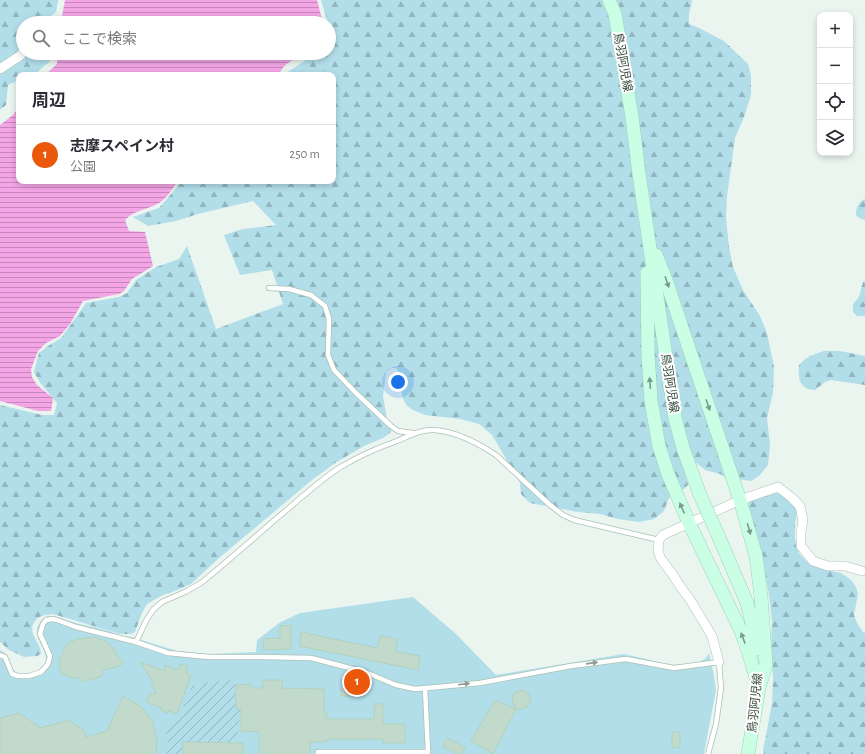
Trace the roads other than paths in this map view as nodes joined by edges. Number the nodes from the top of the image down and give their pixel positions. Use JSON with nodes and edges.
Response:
{"nodes":[{"id":1,"x":609,"y":0,"type":"edge"},
{"id":2,"x":16,"y":59,"type":"edge"},
{"id":3,"x":0,"y":70,"type":"edge"},
{"id":4,"x":648,"y":233,"type":"junction"},
{"id":5,"x":269,"y":288,"type":"dead end"},
{"id":6,"x":415,"y":433,"type":"junction"},
{"id":7,"x":740,"y":500,"type":"junction"},
{"id":8,"x":689,"y":523,"type":"junction"},
{"id":9,"x":659,"y":540,"type":"junction"},
{"id":10,"x":862,"y":571,"type":"dead end"},
{"id":11,"x":136,"y":642,"type":"junction"},
{"id":12,"x":0,"y":655,"type":"edge"},
{"id":13,"x":719,"y":662,"type":"junction"},
{"id":14,"x":425,"y":688,"type":"junction"},
{"id":15,"x":759,"y":688,"type":"junction"},
{"id":16,"x":318,"y":754,"type":"edge"},
{"id":17,"x":708,"y":754,"type":"edge"},
{"id":18,"x":748,"y":754,"type":"edge"}],
"edges":[{"from":1,"to":4,"type":"main road","name":"鳥羽阿児線"},
{"from":2,"to":3,"type":"street"},
{"from":4,"to":7,"type":"main road","one_way":true},
{"from":8,"to":4,"type":"main road","one_way":true},
{"from":4,"to":15,"type":"main road","name":"鳥羽阿児線","bridge":true},
{"from":5,"to":6,"type":"lane"},
{"from":6,"to":9,"type":"lane"},
{"from":6,"to":11,"type":"lane"},
{"from":7,"to":8,"type":"street"},
{"from":7,"to":10,"type":"street"},
{"from":7,"to":15,"type":"main road","one_way":true},
{"from":8,"to":9,"type":"street"},
{"from":15,"to":8,"type":"main road","one_way":true},
{"from":9,"to":13,"type":"street"},
{"from":11,"to":12,"type":"lane"},
{"from":11,"to":14,"type":"lane"},
{"from":14,"to":13,"type":"lane","one_way":true},
{"from":13,"to":17,"type":"lane"},
{"from":14,"to":16,"type":"lane"},
{"from":15,"to":18,"type":"main road","name":"鳥羽阿児線"}]}
